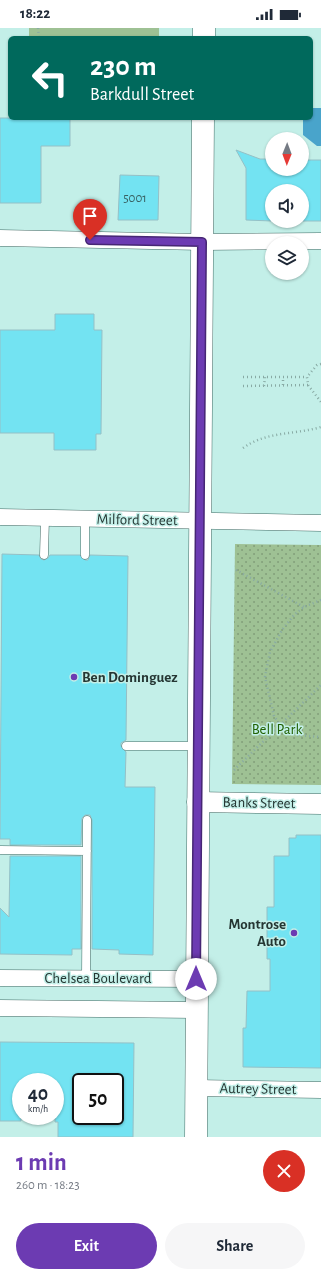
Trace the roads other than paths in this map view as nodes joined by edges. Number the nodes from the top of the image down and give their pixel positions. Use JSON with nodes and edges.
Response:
{"nodes":[{"id":1,"x":203,"y":120,"type":"edge"},
{"id":2,"x":0,"y":238,"type":"edge"},
{"id":3,"x":202,"y":242,"type":"junction"},
{"id":4,"x":321,"y":242,"type":"edge"},
{"id":5,"x":0,"y":517,"type":"edge"},
{"id":6,"x":45,"y":518,"type":"junction"},
{"id":7,"x":85,"y":519,"type":"junction"},
{"id":8,"x":200,"y":521,"type":"junction"},
{"id":9,"x":321,"y":523,"type":"edge"},
{"id":10,"x":44,"y":555,"type":"dead end"},
{"id":11,"x":85,"y":555,"type":"dead end"},
{"id":12,"x":126,"y":746,"type":"dead end"},
{"id":13,"x":198,"y":746,"type":"junction"},
{"id":14,"x":198,"y":802,"type":"junction"},
{"id":15,"x":321,"y":804,"type":"edge"},
{"id":16,"x":87,"y":820,"type":"dead end"},
{"id":17,"x":0,"y":850,"type":"edge"},
{"id":18,"x":87,"y":851,"type":"junction"},
{"id":19,"x":0,"y":978,"type":"edge"},
{"id":20,"x":86,"y":978,"type":"junction"},
{"id":21,"x":196,"y":979,"type":"junction"},
{"id":22,"x":0,"y":1008,"type":"edge"},
{"id":23,"x":196,"y":1010,"type":"junction"},
{"id":24,"x":196,"y":1088,"type":"junction"},
{"id":25,"x":321,"y":1090,"type":"edge"},
{"id":26,"x":196,"y":1137,"type":"edge"}],
"edges":[{"from":1,"to":3,"type":"main road"},
{"from":2,"to":3,"type":"street"},
{"from":3,"to":4,"type":"street"},
{"from":3,"to":8,"type":"main road"},
{"from":5,"to":6,"type":"street","name":"Milford Street"},
{"from":6,"to":7,"type":"street","name":"Milford Street"},
{"from":6,"to":10,"type":"lane"},
{"from":7,"to":8,"type":"street","name":"Milford Street"},
{"from":7,"to":11,"type":"lane"},
{"from":8,"to":9,"type":"street","name":"Milford Street"},
{"from":8,"to":13,"type":"main road"},
{"from":12,"to":13,"type":"lane"},
{"from":13,"to":14,"type":"main road"},
{"from":14,"to":15,"type":"street","name":"Banks Street"},
{"from":14,"to":21,"type":"main road"},
{"from":16,"to":18,"type":"lane"},
{"from":17,"to":18,"type":"lane"},
{"from":18,"to":20,"type":"lane"},
{"from":19,"to":20,"type":"street","name":"Chelsea Boulevard"},
{"from":20,"to":21,"type":"street","name":"Chelsea Boulevard"},
{"from":21,"to":23,"type":"main road"},
{"from":22,"to":23,"type":"street","name":"Chelsea Boulevard"},
{"from":23,"to":24,"type":"main road"},
{"from":24,"to":25,"type":"street","name":"Autrey Street"},
{"from":24,"to":26,"type":"main road"}]}
